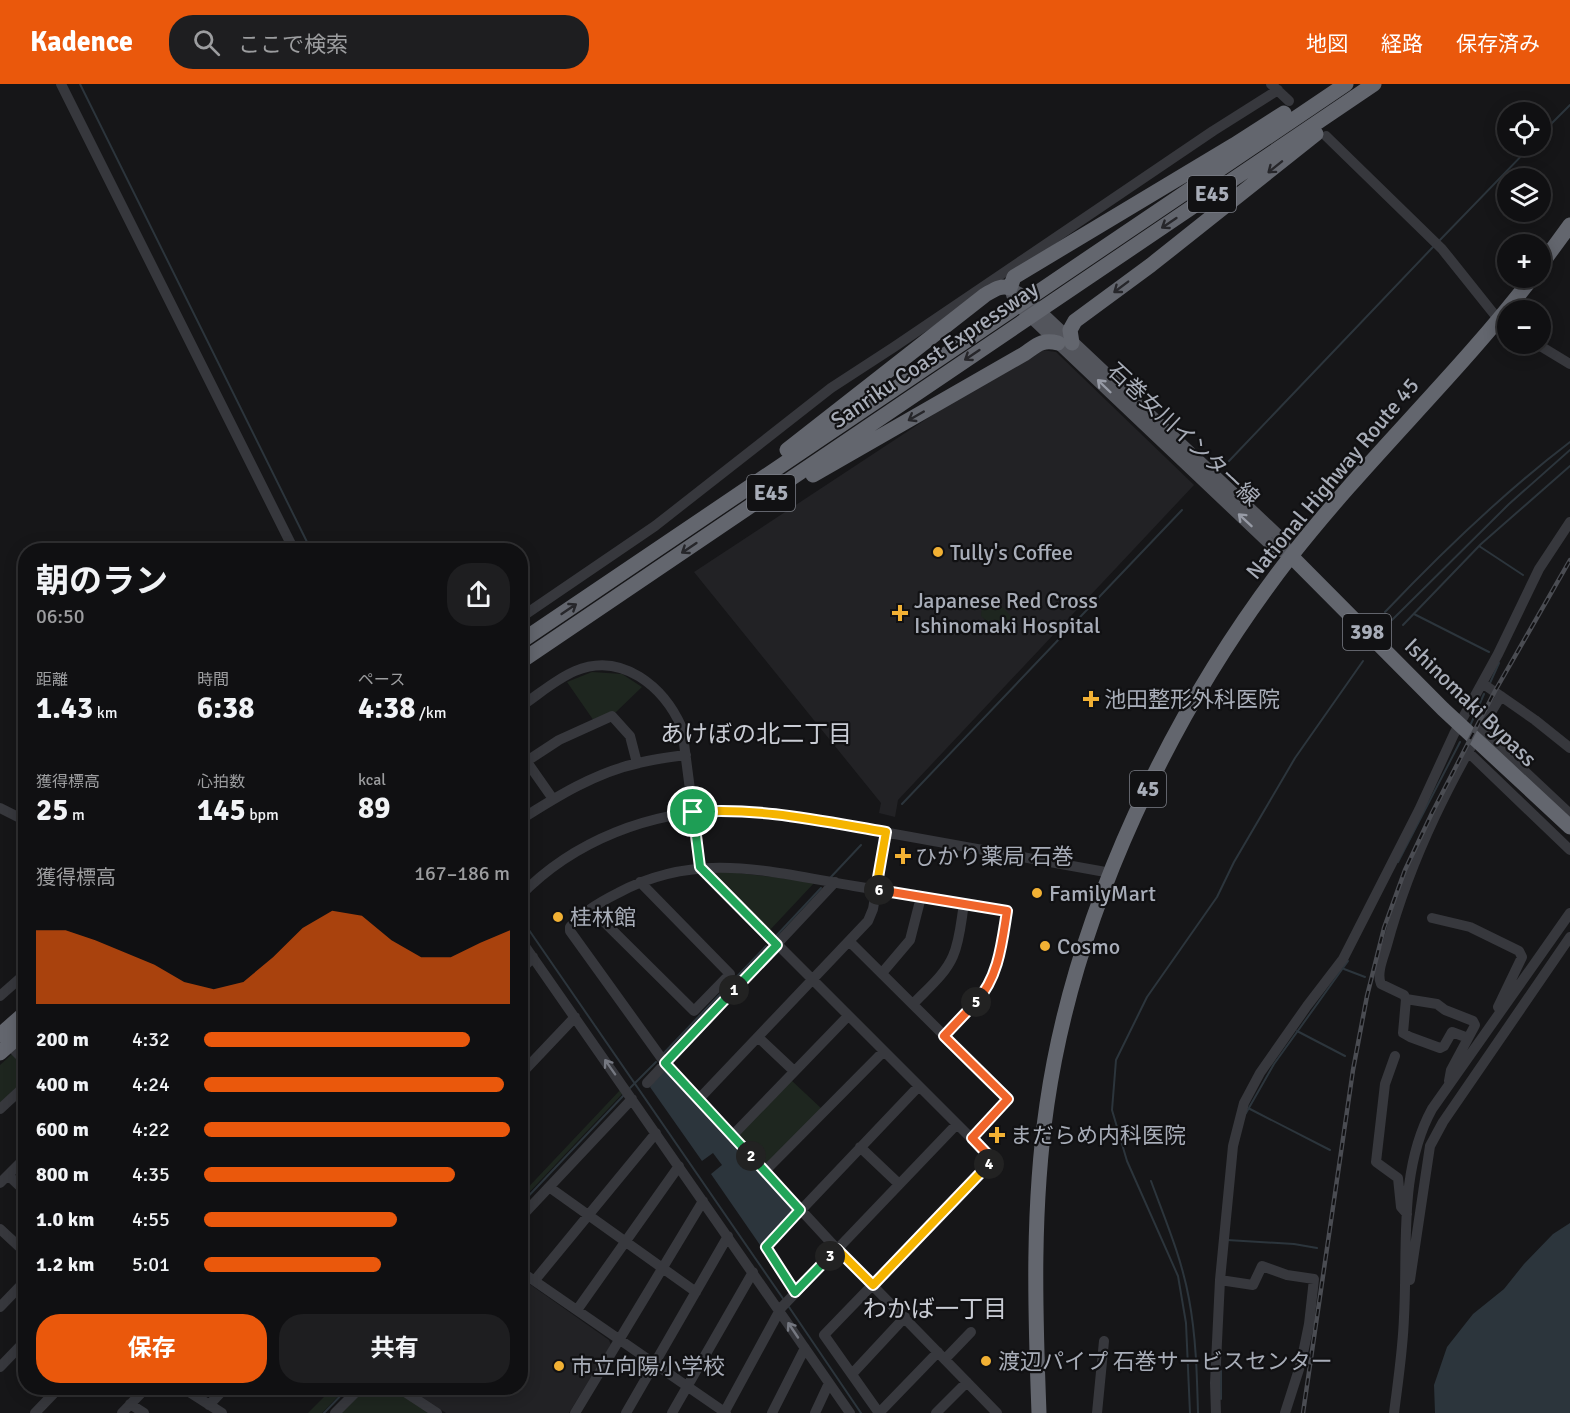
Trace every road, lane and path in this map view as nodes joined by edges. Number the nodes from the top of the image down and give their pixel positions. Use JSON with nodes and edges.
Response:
{"nodes":[{"id":1,"x":61,"y":84,"type":"edge"},
{"id":2,"x":1330,"y":84,"type":"edge"},
{"id":3,"x":1346,"y":84,"type":"edge"},
{"id":4,"x":1370,"y":86,"type":"edge"},
{"id":5,"x":1275,"y":87,"type":"edge"},
{"id":6,"x":1289,"y":101,"type":"dead end"},
{"id":7,"x":1326,"y":136,"type":"dead end"},
{"id":8,"x":1570,"y":225,"type":"edge"},
{"id":9,"x":1551,"y":251,"type":"edge"},
{"id":10,"x":1010,"y":288,"type":"junction"},
{"id":11,"x":1497,"y":315,"type":"edge"},
{"id":12,"x":1497,"y":329,"type":"edge"},
{"id":13,"x":1065,"y":343,"type":"junction"},
{"id":14,"x":1551,"y":352,"type":"edge"},
{"id":15,"x":1570,"y":364,"type":"edge"},
{"id":16,"x":1570,"y":522,"type":"edge"},
{"id":17,"x":722,"y":525,"type":"junction"},
{"id":18,"x":290,"y":543,"type":"edge"},
{"id":19,"x":1291,"y":556,"type":"junction"},
{"id":20,"x":623,"y":572,"type":"junction"},
{"id":21,"x":528,"y":613,"type":"edge"},
{"id":22,"x":528,"y":637,"type":"edge"},
{"id":23,"x":528,"y":657,"type":"edge"},
{"id":24,"x":1482,"y":683,"type":"junction"},
{"id":25,"x":1501,"y":696,"type":"junction"},
{"id":26,"x":528,"y":702,"type":"edge"},
{"id":27,"x":1481,"y":730,"type":"junction"},
{"id":28,"x":1570,"y":748,"type":"edge"},
{"id":29,"x":1468,"y":752,"type":"junction"},
{"id":30,"x":528,"y":755,"type":"edge"},
{"id":31,"x":686,"y":755,"type":"junction"},
{"id":32,"x":528,"y":763,"type":"edge"},
{"id":33,"x":637,"y":763,"type":"junction"},
{"id":34,"x":553,"y":799,"type":"junction"},
{"id":35,"x":0,"y":808,"type":"edge"},
{"id":36,"x":693,"y":812,"type":"junction"},
{"id":37,"x":1570,"y":813,"type":"edge"},
{"id":38,"x":528,"y":815,"type":"edge"},
{"id":39,"x":18,"y":817,"type":"edge"},
{"id":40,"x":1570,"y":827,"type":"edge"},
{"id":41,"x":886,"y":832,"type":"junction"},
{"id":42,"x":1570,"y":850,"type":"edge"},
{"id":43,"x":700,"y":867,"type":"junction"},
{"id":44,"x":1111,"y":873,"type":"junction"},
{"id":45,"x":640,"y":882,"type":"junction"},
{"id":46,"x":835,"y":882,"type":"junction"},
{"id":47,"x":528,"y":889,"type":"edge"},
{"id":48,"x":876,"y":889,"type":"junction"},
{"id":49,"x":921,"y":897,"type":"junction"},
{"id":50,"x":964,"y":904,"type":"junction"},
{"id":51,"x":591,"y":909,"type":"junction"},
{"id":52,"x":1570,"y":913,"type":"edge"},
{"id":53,"x":1432,"y":918,"type":"dead end"},
{"id":54,"x":1570,"y":937,"type":"edge"},
{"id":55,"x":850,"y":942,"type":"junction"},
{"id":56,"x":777,"y":945,"type":"junction"},
{"id":57,"x":528,"y":950,"type":"edge"},
{"id":58,"x":533,"y":957,"type":"junction"},
{"id":59,"x":528,"y":962,"type":"edge"},
{"id":60,"x":882,"y":974,"type":"junction"},
{"id":61,"x":812,"y":980,"type":"junction"},
{"id":62,"x":18,"y":981,"type":"edge"},
{"id":63,"x":0,"y":996,"type":"edge"},
{"id":64,"x":1406,"y":999,"type":"junction"},
{"id":65,"x":913,"y":1004,"type":"junction"},
{"id":66,"x":848,"y":1016,"type":"junction"},
{"id":67,"x":1498,"y":1016,"type":"junction"},
{"id":68,"x":575,"y":1017,"type":"junction"},
{"id":69,"x":18,"y":1019,"type":"edge"},
{"id":70,"x":0,"y":1035,"type":"edge"},
{"id":71,"x":944,"y":1036,"type":"junction"},
{"id":72,"x":758,"y":1037,"type":"junction"},
{"id":73,"x":1468,"y":1038,"type":"junction"},
{"id":74,"x":18,"y":1040,"type":"edge"},
{"id":75,"x":884,"y":1051,"type":"junction"},
{"id":76,"x":8,"y":1052,"type":"edge"},
{"id":77,"x":1395,"y":1056,"type":"dead end"},
{"id":78,"x":665,"y":1063,"type":"junction"},
{"id":79,"x":528,"y":1067,"type":"edge"},
{"id":80,"x":794,"y":1071,"type":"junction"},
{"id":81,"x":647,"y":1083,"type":"dead end"},
{"id":82,"x":919,"y":1086,"type":"junction"},
{"id":83,"x":1448,"y":1086,"type":"junction"},
{"id":84,"x":18,"y":1092,"type":"edge"},
{"id":85,"x":632,"y":1099,"type":"junction"},
{"id":86,"x":698,"y":1100,"type":"junction"},
{"id":87,"x":0,"y":1109,"type":"edge"},
{"id":88,"x":957,"y":1124,"type":"junction"},
{"id":89,"x":656,"y":1133,"type":"junction"},
{"id":90,"x":732,"y":1136,"type":"junction"},
{"id":91,"x":972,"y":1138,"type":"junction"},
{"id":92,"x":861,"y":1147,"type":"junction"},
{"id":93,"x":18,"y":1165,"type":"edge"},
{"id":94,"x":679,"y":1166,"type":"junction"},
{"id":95,"x":765,"y":1171,"type":"junction"},
{"id":96,"x":4,"y":1179,"type":"edge"},
{"id":97,"x":899,"y":1184,"type":"junction"},
{"id":98,"x":18,"y":1187,"type":"edge"},
{"id":99,"x":549,"y":1187,"type":"junction"},
{"id":100,"x":703,"y":1201,"type":"junction"},
{"id":101,"x":528,"y":1209,"type":"edge"},
{"id":102,"x":800,"y":1210,"type":"junction"},
{"id":103,"x":587,"y":1215,"type":"junction"},
{"id":104,"x":1407,"y":1215,"type":"junction"},
{"id":105,"x":2,"y":1236,"type":"edge"},
{"id":106,"x":728,"y":1236,"type":"junction"},
{"id":107,"x":625,"y":1242,"type":"junction"},
{"id":108,"x":18,"y":1247,"type":"edge"},
{"id":109,"x":837,"y":1249,"type":"junction"},
{"id":110,"x":663,"y":1269,"type":"junction"},
{"id":111,"x":753,"y":1272,"type":"junction"},
{"id":112,"x":528,"y":1276,"type":"edge"},
{"id":113,"x":535,"y":1280,"type":"junction"},
{"id":114,"x":1223,"y":1280,"type":"junction"},
{"id":115,"x":873,"y":1285,"type":"junction"},
{"id":116,"x":18,"y":1288,"type":"edge"},
{"id":117,"x":696,"y":1292,"type":"junction"},
{"id":118,"x":793,"y":1294,"type":"junction"},
{"id":119,"x":1404,"y":1300,"type":"junction"},
{"id":120,"x":0,"y":1307,"type":"edge"},
{"id":121,"x":780,"y":1309,"type":"junction"},
{"id":122,"x":577,"y":1310,"type":"junction"},
{"id":123,"x":905,"y":1317,"type":"junction"},
{"id":124,"x":971,"y":1332,"type":"dead end"},
{"id":125,"x":619,"y":1339,"type":"junction"},
{"id":126,"x":1104,"y":1341,"type":"dead end"},
{"id":127,"x":18,"y":1348,"type":"edge"},
{"id":128,"x":806,"y":1348,"type":"junction"},
{"id":129,"x":941,"y":1355,"type":"junction"},
{"id":130,"x":654,"y":1364,"type":"junction"},
{"id":131,"x":0,"y":1367,"type":"edge"},
{"id":132,"x":852,"y":1374,"type":"junction"},
{"id":133,"x":967,"y":1382,"type":"junction"},
{"id":134,"x":829,"y":1383,"type":"junction"},
{"id":135,"x":687,"y":1387,"type":"junction"},
{"id":136,"x":52,"y":1395,"type":"edge"},
{"id":137,"x":139,"y":1395,"type":"edge"},
{"id":138,"x":194,"y":1395,"type":"edge"},
{"id":139,"x":218,"y":1395,"type":"edge"},
{"id":140,"x":353,"y":1395,"type":"edge"},
{"id":141,"x":410,"y":1395,"type":"edge"},
{"id":142,"x":130,"y":1404,"type":"junction"},
{"id":143,"x":209,"y":1405,"type":"junction"},
{"id":144,"x":578,"y":1412,"type":"edge"},
{"id":145,"x":35,"y":1413,"type":"edge"},
{"id":146,"x":122,"y":1413,"type":"edge"},
{"id":147,"x":144,"y":1413,"type":"edge"},
{"id":148,"x":222,"y":1413,"type":"edge"},
{"id":149,"x":336,"y":1413,"type":"edge"},
{"id":150,"x":437,"y":1413,"type":"edge"},
{"id":151,"x":626,"y":1413,"type":"edge"},
{"id":152,"x":672,"y":1413,"type":"edge"},
{"id":153,"x":725,"y":1413,"type":"edge"},
{"id":154,"x":772,"y":1413,"type":"edge"},
{"id":155,"x":815,"y":1413,"type":"edge"},
{"id":156,"x":850,"y":1413,"type":"edge"},
{"id":157,"x":936,"y":1413,"type":"edge"},
{"id":158,"x":998,"y":1413,"type":"edge"},
{"id":159,"x":1039,"y":1413,"type":"edge"},
{"id":160,"x":1097,"y":1413,"type":"edge"},
{"id":161,"x":1216,"y":1413,"type":"edge"},
{"id":162,"x":1285,"y":1413,"type":"edge"},
{"id":163,"x":1394,"y":1413,"type":"edge"}],
"edges":[{"from":1,"to":18,"type":"street"},
{"from":2,"to":10,"type":"highway"},
{"from":3,"to":20,"type":"highway","name":"Sanriku Coast Expressway","number":"E45"},
{"from":4,"to":13,"type":"highway","one_way":true},
{"from":4,"to":17,"type":"highway","name":"Sanriku Coast Expressway","number":"E45","one_way":true},
{"from":5,"to":6,"type":"street"},
{"from":5,"to":21,"type":"street"},
{"from":7,"to":11,"type":"street"},
{"from":8,"to":9,"type":"highway"},
{"from":10,"to":13,"type":"main road","name":"石巻女川インター線"},
{"from":10,"to":20,"type":"highway"},
{"from":12,"to":19,"type":"highway","name":"National Highway Route 45","number":"45"},
{"from":13,"to":17,"type":"highway","one_way":true},
{"from":13,"to":19,"type":"main road","name":"石巻女川インター線"},
{"from":14,"to":15,"type":"street"},
{"from":16,"to":24,"type":"street"},
{"from":17,"to":23,"type":"highway","name":"Sanriku Coast Expressway","number":"E45","one_way":true},
{"from":19,"to":40,"type":"highway","name":"Ishinomaki Bypass","number":"398"},
{"from":19,"to":44,"type":"highway","name":"National Highway Route 45","number":"45"},
{"from":22,"to":20,"type":"highway","name":"Sanriku Coast Expressway","number":"E45","one_way":true},
{"from":24,"to":25,"type":"street"},
{"from":24,"to":114,"type":"street"},
{"from":25,"to":27,"type":"street"},
{"from":25,"to":28,"type":"street"},
{"from":26,"to":31,"type":"street"},
{"from":27,"to":29,"type":"street"},
{"from":27,"to":37,"type":"street"},
{"from":29,"to":42,"type":"street"},
{"from":29,"to":64,"type":"street"},
{"from":30,"to":33,"type":"street"},
{"from":31,"to":33,"type":"street"},
{"from":31,"to":36,"type":"street"},
{"from":32,"to":34,"type":"street"},
{"from":33,"to":34,"type":"street"},
{"from":34,"to":38,"type":"street"},
{"from":35,"to":39,"type":"street"},
{"from":36,"to":41,"type":"street"},
{"from":36,"to":43,"type":"street"},
{"from":36,"to":47,"type":"street"},
{"from":41,"to":44,"type":"street"},
{"from":41,"to":48,"type":"street"},
{"from":43,"to":45,"type":"street"},
{"from":43,"to":46,"type":"street"},
{"from":43,"to":56,"type":"street"},
{"from":44,"to":159,"type":"highway","name":"National Highway Route 45","number":"45"},
{"from":45,"to":51,"type":"street"},
{"from":45,"to":51,"type":"street"},
{"from":46,"to":48,"type":"street"},
{"from":46,"to":56,"type":"street"},
{"from":48,"to":49,"type":"street"},
{"from":48,"to":55,"type":"street"},
{"from":49,"to":50,"type":"street"},
{"from":49,"to":60,"type":"street"},
{"from":50,"to":65,"type":"street"},
{"from":50,"to":71,"type":"street"},
{"from":51,"to":78,"type":"street"},
{"from":52,"to":67,"type":"street"},
{"from":53,"to":67,"type":"street"},
{"from":54,"to":119,"type":"street"},
{"from":55,"to":60,"type":"street"},
{"from":55,"to":61,"type":"street"},
{"from":56,"to":61,"type":"street"},
{"from":56,"to":78,"type":"street"},
{"from":57,"to":58,"type":"street"},
{"from":58,"to":59,"type":"street"},
{"from":58,"to":68,"type":"street"},
{"from":60,"to":65,"type":"street"},
{"from":61,"to":66,"type":"street"},
{"from":61,"to":72,"type":"street"},
{"from":62,"to":63,"type":"street"},
{"from":64,"to":73,"type":"street"},
{"from":64,"to":73,"type":"street"},
{"from":65,"to":71,"type":"street"},
{"from":66,"to":75,"type":"street"},
{"from":66,"to":80,"type":"street"},
{"from":67,"to":83,"type":"street"},
{"from":68,"to":79,"type":"street"},
{"from":85,"to":68,"type":"street","one_way":true},
{"from":69,"to":70,"type":"highway"},
{"from":71,"to":91,"type":"street"},
{"from":72,"to":80,"type":"street"},
{"from":72,"to":86,"type":"street"},
{"from":73,"to":83,"type":"street"},
{"from":74,"to":76,"type":"highway"},
{"from":75,"to":82,"type":"street"},
{"from":75,"to":95,"type":"street"},
{"from":77,"to":104,"type":"street"},
{"from":78,"to":81,"type":"street"},
{"from":78,"to":86,"type":"street"},
{"from":80,"to":90,"type":"street"},
{"from":82,"to":88,"type":"street"},
{"from":82,"to":92,"type":"street"},
{"from":83,"to":104,"type":"street"},
{"from":84,"to":87,"type":"street"},
{"from":85,"to":89,"type":"street"},
{"from":85,"to":99,"type":"street"},
{"from":86,"to":90,"type":"street"},
{"from":88,"to":91,"type":"street"},
{"from":88,"to":97,"type":"street"},
{"from":89,"to":94,"type":"street"},
{"from":89,"to":103,"type":"street"},
{"from":90,"to":95,"type":"street"},
{"from":91,"to":115,"type":"street"},
{"from":92,"to":97,"type":"street"},
{"from":92,"to":102,"type":"street"},
{"from":93,"to":96,"type":"street"},
{"from":94,"to":100,"type":"street"},
{"from":94,"to":107,"type":"street"},
{"from":95,"to":102,"type":"street"},
{"from":96,"to":98,"type":"street"},
{"from":97,"to":109,"type":"street"},
{"from":99,"to":101,"type":"street"},
{"from":99,"to":103,"type":"street"},
{"from":100,"to":106,"type":"street"},
{"from":100,"to":110,"type":"street"},
{"from":102,"to":109,"type":"street"},
{"from":102,"to":118,"type":"street"},
{"from":103,"to":107,"type":"street"},
{"from":103,"to":113,"type":"street"},
{"from":104,"to":119,"type":"street"},
{"from":105,"to":108,"type":"street"},
{"from":106,"to":111,"type":"street"},
{"from":106,"to":117,"type":"street"},
{"from":107,"to":110,"type":"street"},
{"from":107,"to":122,"type":"street"},
{"from":109,"to":115,"type":"street"},
{"from":109,"to":118,"type":"street"},
{"from":110,"to":117,"type":"street"},
{"from":110,"to":125,"type":"street"},
{"from":111,"to":121,"type":"street"},
{"from":111,"to":135,"type":"street"},
{"from":112,"to":113,"type":"street"},
{"from":113,"to":122,"type":"street"},
{"from":114,"to":161,"type":"street"},
{"from":114,"to":162,"type":"street"},
{"from":115,"to":123,"type":"street"},
{"from":115,"to":132,"type":"street"},
{"from":116,"to":120,"type":"street"},
{"from":117,"to":130,"type":"street"},
{"from":118,"to":121,"type":"street"},
{"from":119,"to":163,"type":"street"},
{"from":128,"to":121,"type":"street","one_way":true},
{"from":121,"to":153,"type":"street"},
{"from":122,"to":125,"type":"street"},
{"from":123,"to":129,"type":"street"},
{"from":123,"to":132,"type":"street"},
{"from":124,"to":129,"type":"street"},
{"from":125,"to":130,"type":"street"},
{"from":125,"to":144,"type":"street"},
{"from":126,"to":160,"type":"street"},
{"from":127,"to":131,"type":"street"},
{"from":128,"to":134,"type":"street"},
{"from":128,"to":154,"type":"street"},
{"from":129,"to":132,"type":"street"},
{"from":129,"to":133,"type":"street"},
{"from":130,"to":135,"type":"street"},
{"from":130,"to":151,"type":"street"},
{"from":133,"to":157,"type":"street"},
{"from":133,"to":158,"type":"street"},
{"from":134,"to":155,"type":"street"},
{"from":134,"to":156,"type":"street"},
{"from":135,"to":152,"type":"street"},
{"from":135,"to":153,"type":"street"},
{"from":136,"to":145,"type":"street"},
{"from":137,"to":142,"type":"street"},
{"from":138,"to":143,"type":"street"},
{"from":139,"to":143,"type":"street"},
{"from":140,"to":149,"type":"street"},
{"from":141,"to":150,"type":"street"},
{"from":142,"to":146,"type":"street"},
{"from":142,"to":147,"type":"street"},
{"from":143,"to":148,"type":"street"}]}
